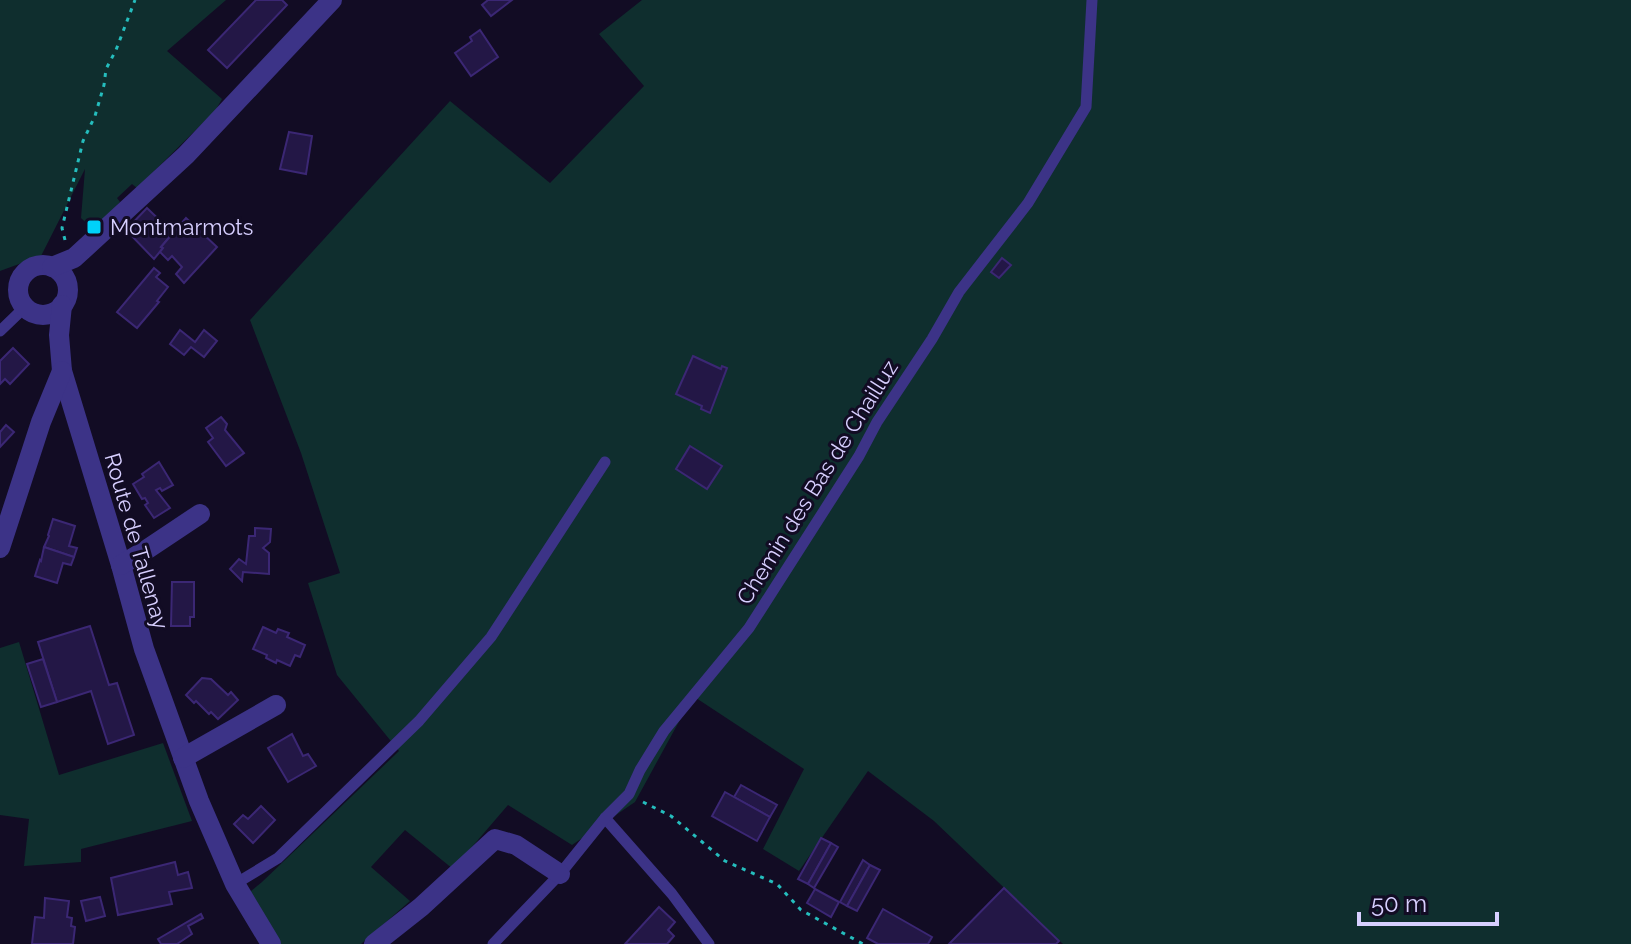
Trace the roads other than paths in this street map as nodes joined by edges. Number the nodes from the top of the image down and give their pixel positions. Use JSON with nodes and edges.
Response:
{"nodes":[{"id":1,"x":332,"y":0,"type":"edge"},
{"id":2,"x":1092,"y":0,"type":"edge"},
{"id":3,"x":58,"y":272,"type":"junction"},
{"id":4,"x":10,"y":281,"type":"edge"},
{"id":5,"x":25,"y":307,"type":"junction"},
{"id":6,"x":53,"y":310,"type":"junction"},
{"id":7,"x":0,"y":331,"type":"edge"},
{"id":8,"x":62,"y":371,"type":"junction"},
{"id":9,"x":605,"y":462,"type":"dead end"},
{"id":10,"x":200,"y":514,"type":"dead end"},
{"id":11,"x":0,"y":548,"type":"edge"},
{"id":12,"x":121,"y":565,"type":"junction"},
{"id":13,"x":276,"y":705,"type":"dead end"},
{"id":14,"x":183,"y":758,"type":"junction"},
{"id":15,"x":605,"y":818,"type":"junction"},
{"id":16,"x":560,"y":874,"type":"junction"},
{"id":17,"x":235,"y":884,"type":"junction"},
{"id":18,"x":271,"y":944,"type":"edge"},
{"id":19,"x":374,"y":944,"type":"edge"},
{"id":20,"x":493,"y":944,"type":"edge"},
{"id":21,"x":709,"y":944,"type":"edge"}],
"edges":[{"from":1,"to":3,"type":"street"},
{"from":2,"to":15,"type":"lane","name":"Chemin des Bas de Chailluz"},
{"from":3,"to":4,"type":"street"},
{"from":3,"to":6,"type":"street"},
{"from":4,"to":5,"type":"street"},
{"from":5,"to":6,"type":"street"},
{"from":5,"to":7,"type":"lane"},
{"from":6,"to":8,"type":"street","name":"Route de Tallenay"},
{"from":8,"to":11,"type":"street"},
{"from":8,"to":12,"type":"street","name":"Route de Tallenay"},
{"from":9,"to":17,"type":"lane"},
{"from":10,"to":12,"type":"street"},
{"from":12,"to":14,"type":"street","name":"Route de Tallenay"},
{"from":13,"to":14,"type":"street"},
{"from":14,"to":17,"type":"street","name":"Route de Tallenay"},
{"from":15,"to":16,"type":"lane","name":"Chemin des Bas de Chailluz"},
{"from":15,"to":21,"type":"lane"},
{"from":16,"to":19,"type":"street"},
{"from":16,"to":20,"type":"lane","name":"Chemin des Bas de Chailluz"},
{"from":17,"to":18,"type":"street","name":"Route de Tallenay"}]}
